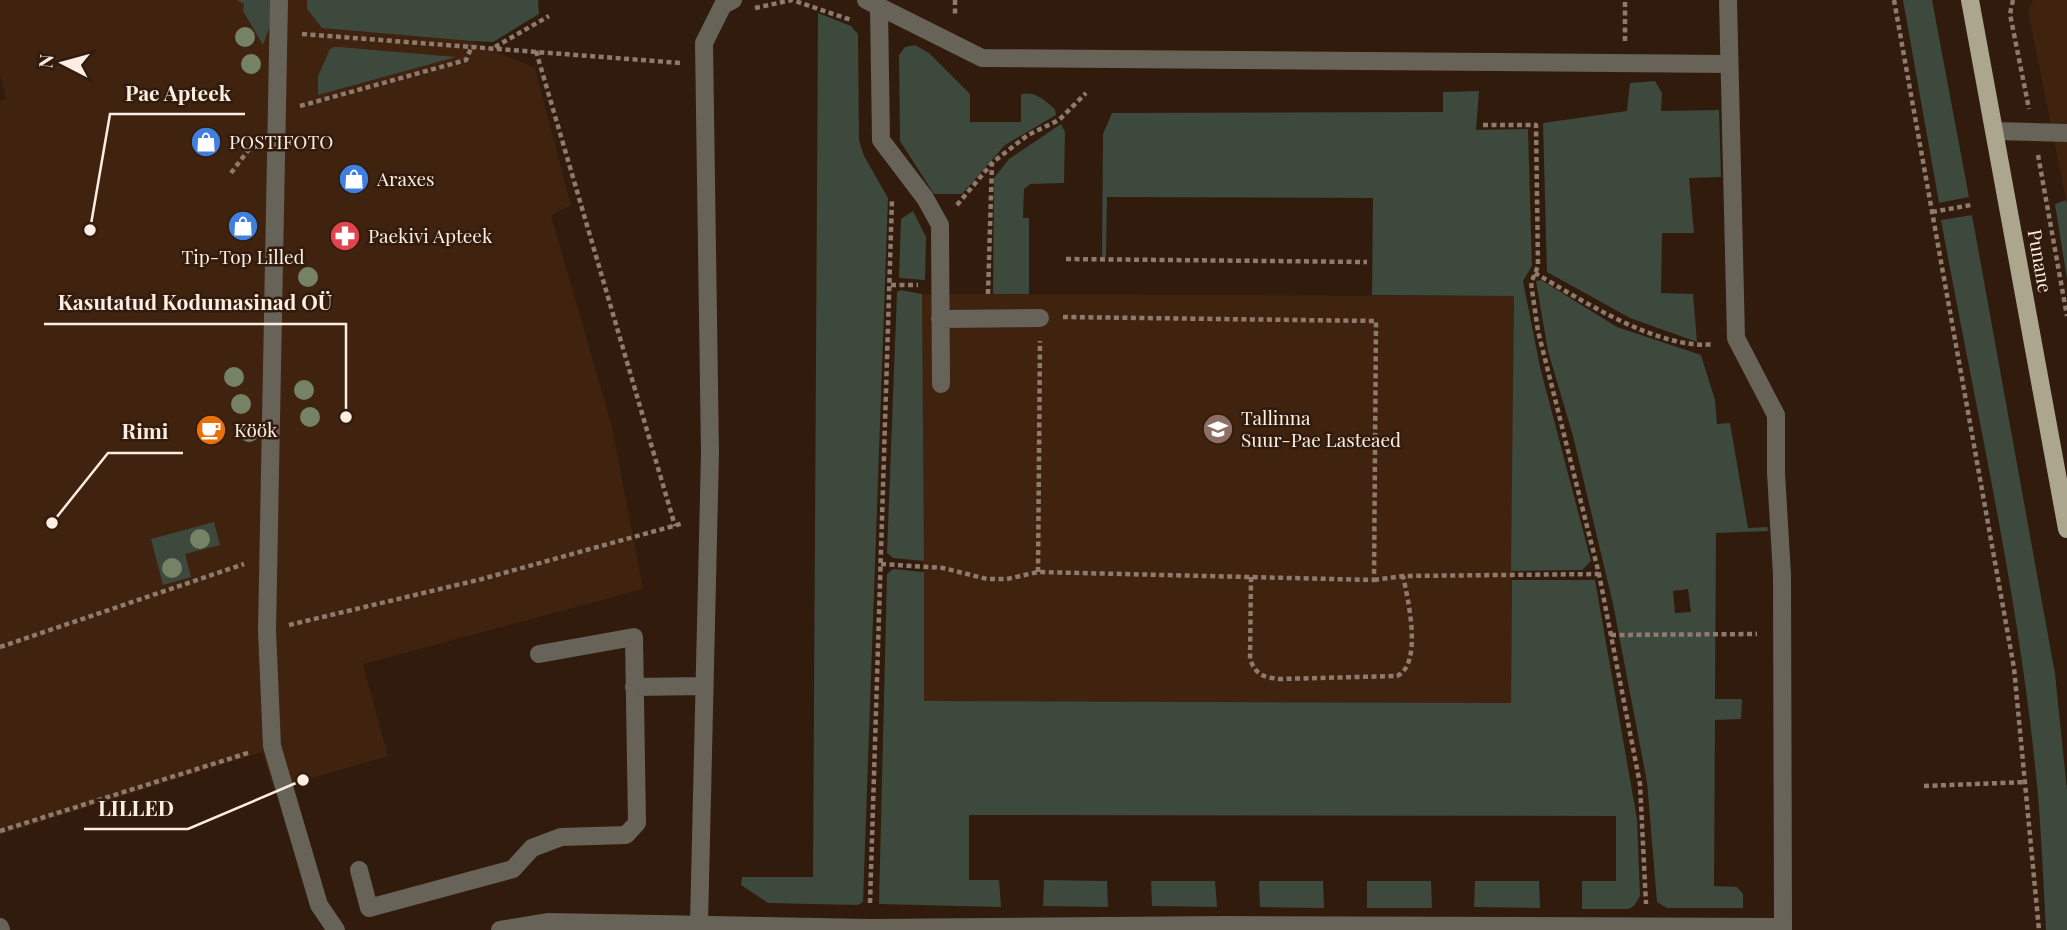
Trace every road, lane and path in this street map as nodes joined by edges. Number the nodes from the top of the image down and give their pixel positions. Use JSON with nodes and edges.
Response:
{"nodes":[{"id":1,"x":279,"y":0,"type":"edge"},
{"id":2,"x":1625,"y":0,"type":"edge"},
{"id":3,"x":1728,"y":0,"type":"edge"},
{"id":4,"x":1894,"y":0,"type":"edge"},
{"id":5,"x":1970,"y":0,"type":"edge"},
{"id":6,"x":873,"y":3,"type":"edge"},
{"id":7,"x":739,"y":5,"type":"edge"},
{"id":8,"x":549,"y":16,"type":"dead end"},
{"id":9,"x":858,"y":27,"type":"dead end"},
{"id":10,"x":278,"y":33,"type":"junction"},
{"id":11,"x":472,"y":46,"type":"junction"},
{"id":12,"x":494,"y":47,"type":"junction"},
{"id":13,"x":536,"y":51,"type":"junction"},
{"id":14,"x":1625,"y":63,"type":"junction"},
{"id":15,"x":1729,"y":64,"type":"junction"},
{"id":16,"x":705,"y":65,"type":"junction"},
{"id":17,"x":1086,"y":93,"type":"dead end"},
{"id":18,"x":276,"y":113,"type":"junction"},
{"id":19,"x":1483,"y":125,"type":"dead end"},
{"id":20,"x":1995,"y":131,"type":"junction"},
{"id":21,"x":2067,"y":133,"type":"edge"},
{"id":22,"x":993,"y":162,"type":"junction"},
{"id":23,"x":888,"y":190,"type":"dead end"},
{"id":24,"x":2044,"y":191,"type":"dead end"},
{"id":25,"x":2035,"y":193,"type":"dead end"},
{"id":26,"x":1971,"y":205,"type":"dead end"},
{"id":27,"x":1932,"y":212,"type":"junction"},
{"id":28,"x":940,"y":225,"type":"junction"},
{"id":29,"x":1066,"y":259,"type":"dead end"},
{"id":30,"x":1367,"y":262,"type":"dead end"},
{"id":31,"x":1535,"y":273,"type":"junction"},
{"id":32,"x":989,"y":302,"type":"dead end"},
{"id":33,"x":1040,"y":318,"type":"junction"},
{"id":34,"x":940,"y":319,"type":"junction"},
{"id":35,"x":1735,"y":338,"type":"junction"},
{"id":36,"x":941,"y":384,"type":"dead end"},
{"id":37,"x":708,"y":517,"type":"junction"},
{"id":38,"x":2067,"y":525,"type":"edge"},
{"id":39,"x":675,"y":526,"type":"junction"},
{"id":40,"x":268,"y":555,"type":"junction"},
{"id":41,"x":881,"y":564,"type":"junction"},
{"id":42,"x":1038,"y":572,"type":"junction"},
{"id":43,"x":1599,"y":574,"type":"junction"},
{"id":44,"x":1403,"y":576,"type":"junction"},
{"id":45,"x":1251,"y":577,"type":"junction"},
{"id":46,"x":1374,"y":580,"type":"junction"},
{"id":47,"x":267,"y":631,"type":"junction"},
{"id":48,"x":1783,"y":634,"type":"junction"},
{"id":49,"x":1611,"y":635,"type":"junction"},
{"id":50,"x":0,"y":647,"type":"edge"},
{"id":51,"x":539,"y":654,"type":"dead end"},
{"id":52,"x":704,"y":686,"type":"junction"},
{"id":53,"x":634,"y":687,"type":"junction"},
{"id":54,"x":272,"y":746,"type":"junction"},
{"id":55,"x":2027,"y":782,"type":"junction"},
{"id":56,"x":1924,"y":786,"type":"dead end"},
{"id":57,"x":0,"y":831,"type":"edge"},
{"id":58,"x":359,"y":870,"type":"dead end"},
{"id":59,"x":1646,"y":912,"type":"dead end"},
{"id":60,"x":699,"y":924,"type":"junction"},
{"id":61,"x":521,"y":928,"type":"edge"},
{"id":62,"x":870,"y":929,"type":"edge"},
{"id":63,"x":1783,"y":929,"type":"edge"},
{"id":64,"x":336,"y":930,"type":"edge"},
{"id":65,"x":500,"y":930,"type":"edge"},
{"id":66,"x":2039,"y":930,"type":"edge"}],
"edges":[{"from":1,"to":10,"type":"street"},
{"from":2,"to":14,"type":"path"},
{"from":3,"to":15,"type":"street"},
{"from":4,"to":27,"type":"path"},
{"from":5,"to":20,"type":"main road","name":"Punane"},
{"from":6,"to":14,"type":"street"},
{"from":6,"to":28,"type":"street"},
{"from":7,"to":9,"type":"path"},
{"from":7,"to":16,"type":"street"},
{"from":8,"to":12,"type":"path"},
{"from":10,"to":11,"type":"path"},
{"from":10,"to":18,"type":"street"},
{"from":11,"to":12,"type":"path"},
{"from":11,"to":18,"type":"path"},
{"from":12,"to":13,"type":"path"},
{"from":13,"to":16,"type":"path"},
{"from":13,"to":39,"type":"path"},
{"from":14,"to":15,"type":"street"},
{"from":15,"to":35,"type":"street"},
{"from":16,"to":37,"type":"street"},
{"from":17,"to":22,"type":"path"},
{"from":18,"to":40,"type":"street"},
{"from":19,"to":31,"type":"path"},
{"from":20,"to":21,"type":"street"},
{"from":20,"to":38,"type":"main road","name":"Punane"},
{"from":22,"to":28,"type":"path"},
{"from":22,"to":32,"type":"path"},
{"from":23,"to":41,"type":"path"},
{"from":24,"to":25,"type":"path"},
{"from":26,"to":27,"type":"path"},
{"from":27,"to":55,"type":"path"},
{"from":28,"to":34,"type":"street"},
{"from":29,"to":30,"type":"path"},
{"from":31,"to":35,"type":"path"},
{"from":31,"to":43,"type":"path"},
{"from":33,"to":34,"type":"street"},
{"from":33,"to":42,"type":"path"},
{"from":33,"to":46,"type":"path"},
{"from":34,"to":36,"type":"street"},
{"from":35,"to":48,"type":"street"},
{"from":37,"to":39,"type":"path"},
{"from":37,"to":52,"type":"street"},
{"from":39,"to":47,"type":"path"},
{"from":40,"to":47,"type":"street"},
{"from":40,"to":50,"type":"path"},
{"from":41,"to":42,"type":"path"},
{"from":41,"to":62,"type":"path"},
{"from":42,"to":45,"type":"path"},
{"from":43,"to":44,"type":"path"},
{"from":43,"to":49,"type":"path"},
{"from":44,"to":45,"type":"path"},
{"from":44,"to":46,"type":"path"},
{"from":45,"to":46,"type":"path"},
{"from":47,"to":54,"type":"street"},
{"from":48,"to":49,"type":"path"},
{"from":48,"to":63,"type":"street"},
{"from":49,"to":59,"type":"path"},
{"from":51,"to":53,"type":"street"},
{"from":52,"to":53,"type":"street"},
{"from":52,"to":60,"type":"street"},
{"from":53,"to":58,"type":"street"},
{"from":54,"to":57,"type":"path"},
{"from":54,"to":64,"type":"street"},
{"from":55,"to":56,"type":"path"},
{"from":55,"to":66,"type":"path"},
{"from":60,"to":61,"type":"street"},
{"from":60,"to":62,"type":"street"},
{"from":61,"to":65,"type":"street"},
{"from":62,"to":63,"type":"street"}]}
